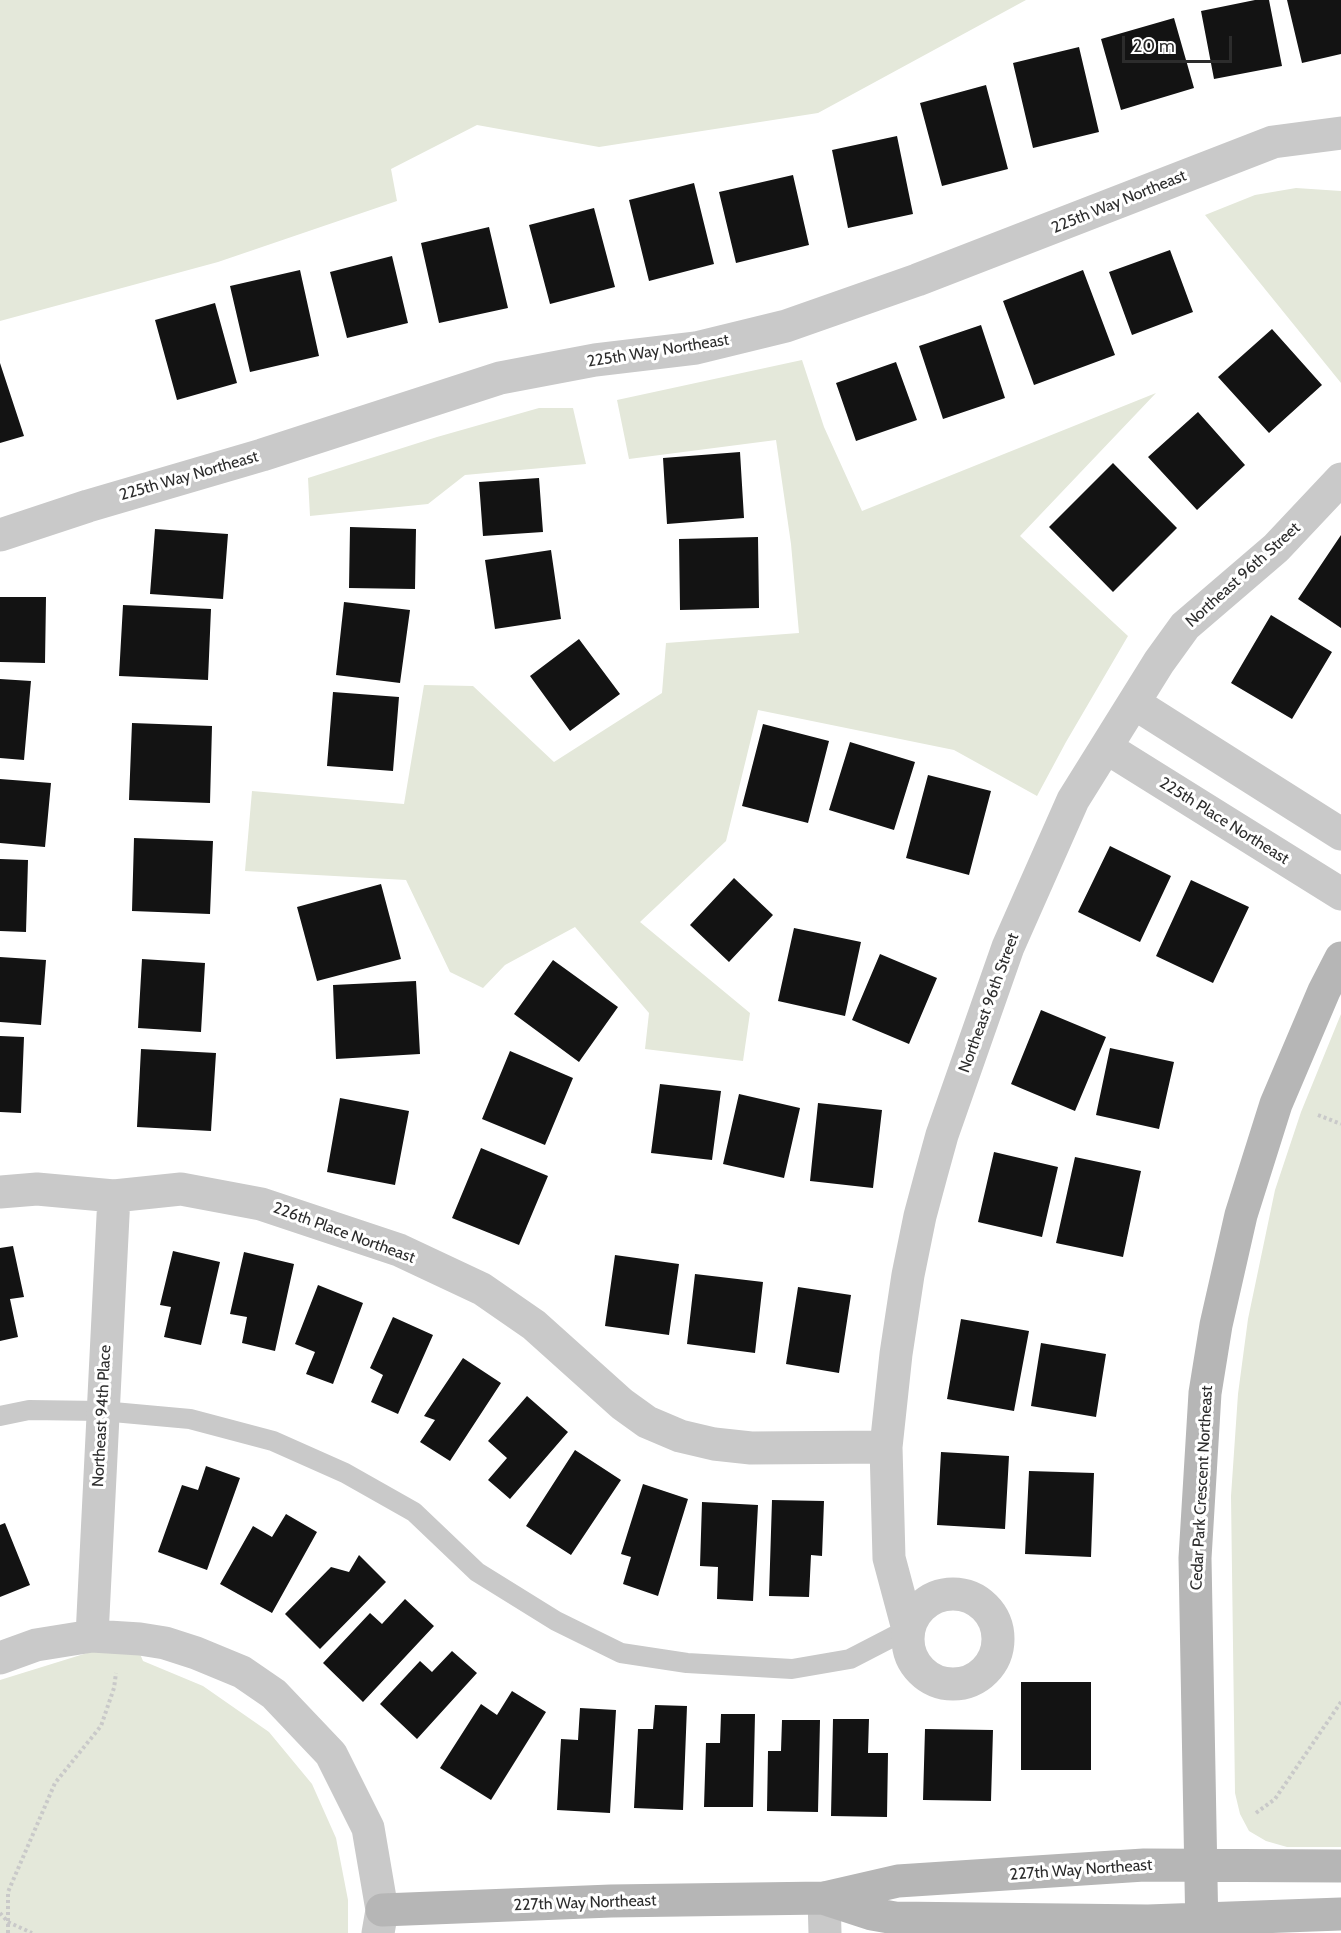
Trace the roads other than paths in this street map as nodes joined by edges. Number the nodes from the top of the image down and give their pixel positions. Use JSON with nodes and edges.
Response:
{"nodes":[{"id":1,"x":1341,"y":133,"type":"edge"},
{"id":2,"x":1341,"y":479,"type":"edge"},
{"id":3,"x":0,"y":535,"type":"edge"},
{"id":4,"x":1134,"y":703,"type":"junction"},
{"id":5,"x":1107,"y":748,"type":"junction"},
{"id":6,"x":1341,"y":834,"type":"edge"},
{"id":7,"x":1341,"y":894,"type":"edge"},
{"id":8,"x":1341,"y":958,"type":"edge"},
{"id":9,"x":0,"y":1192,"type":"edge"},
{"id":10,"x":114,"y":1196,"type":"junction"},
{"id":11,"x":102,"y":1411,"type":"junction"},
{"id":12,"x":0,"y":1416,"type":"edge"},
{"id":13,"x":886,"y":1447,"type":"junction"},
{"id":14,"x":908,"y":1629,"type":"joint"},
{"id":15,"x":106,"y":1637,"type":"junction"},
{"id":16,"x":0,"y":1658,"type":"edge"},
{"id":17,"x":1201,"y":1865,"type":"junction"},
{"id":18,"x":1341,"y":1866,"type":"edge"},
{"id":19,"x":824,"y":1898,"type":"junction"},
{"id":20,"x":1341,"y":1914,"type":"edge"},
{"id":21,"x":380,"y":1921,"type":"edge"},
{"id":22,"x":1202,"y":1926,"type":"edge"},
{"id":23,"x":825,"y":1933,"type":"edge"}],
"edges":[{"from":1,"to":3,"type":"street","name":"225th Way Northeast"},
{"from":2,"to":4,"type":"street","name":"Northeast 96th Street"},
{"from":4,"to":5,"type":"street","name":"Northeast 96th Street"},
{"from":4,"to":6,"type":"street"},
{"from":5,"to":7,"type":"street","name":"225th Place Northeast"},
{"from":5,"to":13,"type":"street","name":"Northeast 96th Street"},
{"from":8,"to":17,"type":"street","name":"Cedar Park Crescent Northeast"},
{"from":9,"to":10,"type":"street","name":"226th Place Northeast"},
{"from":10,"to":11,"type":"street","name":"Northeast 94th Place"},
{"from":10,"to":13,"type":"street","name":"226th Place Northeast"},
{"from":11,"to":12,"type":"lane"},
{"from":11,"to":14,"type":"lane"},
{"from":11,"to":15,"type":"street","name":"Northeast 94th Place"},
{"from":13,"to":14,"type":"street","name":"Northeast 96th Street"},
{"from":15,"to":16,"type":"street"},
{"from":15,"to":21,"type":"street"},
{"from":17,"to":18,"type":"street","name":"227th Way Northeast"},
{"from":17,"to":19,"type":"street","name":"227th Way Northeast"},
{"from":17,"to":22,"type":"street","name":"Cedar Park Crescent Northeast"},
{"from":19,"to":21,"type":"street","name":"227th Way Northeast"},
{"from":19,"to":22,"type":"street","name":"227th Way Northeast"},
{"from":19,"to":23,"type":"street"},
{"from":20,"to":22,"type":"street","name":"227th Way Northeast"}]}
